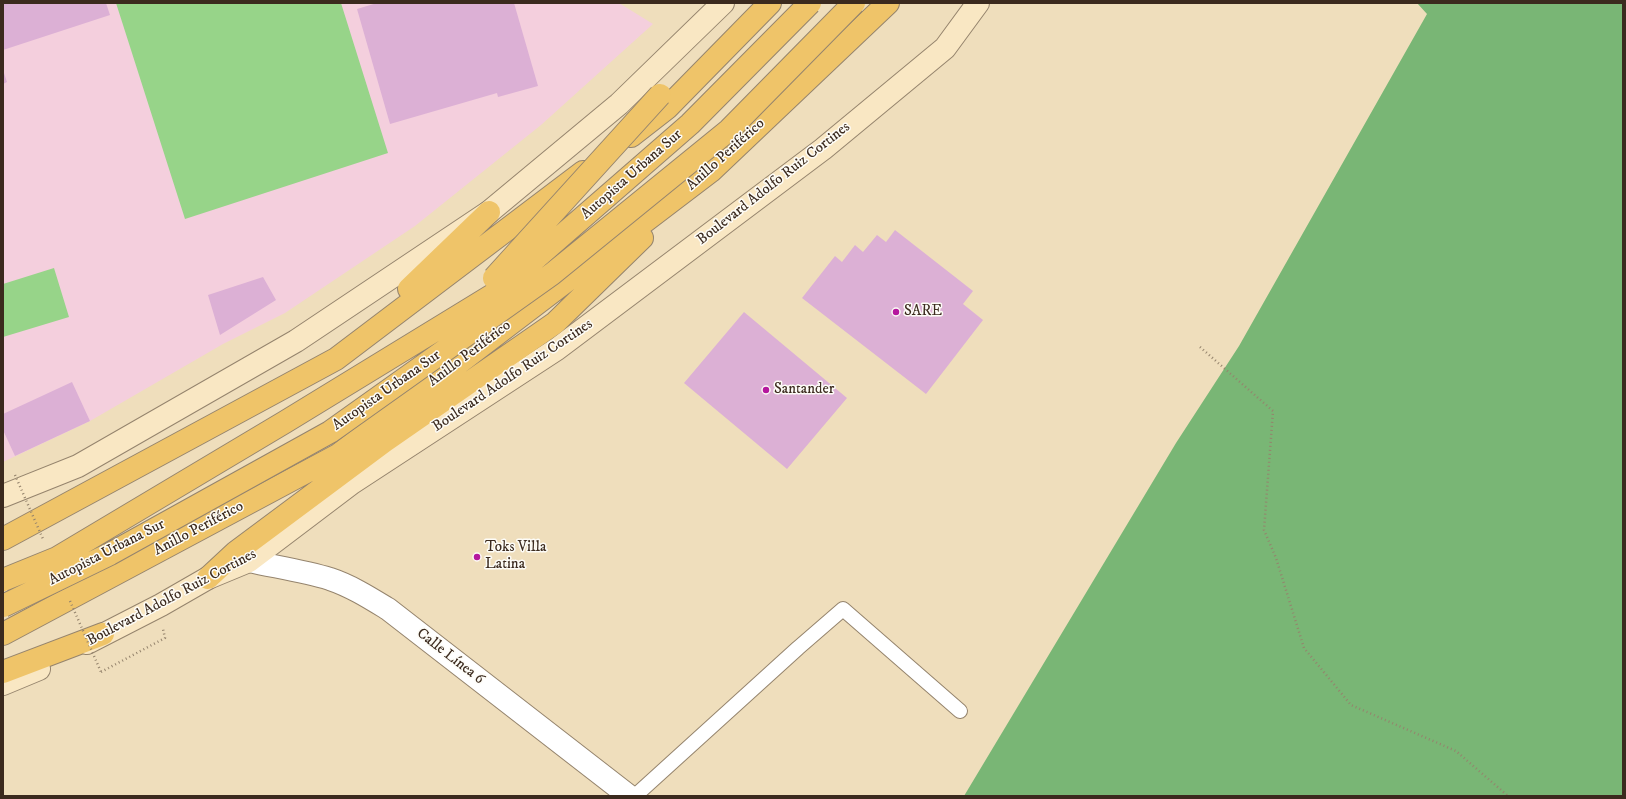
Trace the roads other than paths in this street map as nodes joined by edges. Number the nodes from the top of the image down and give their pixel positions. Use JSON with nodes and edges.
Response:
{"nodes":[{"id":1,"x":723,"y":3,"type":"edge"},
{"id":2,"x":753,"y":3,"type":"edge"},
{"id":3,"x":770,"y":3,"type":"edge"},
{"id":4,"x":810,"y":3,"type":"edge"},
{"id":5,"x":854,"y":3,"type":"edge"},
{"id":6,"x":888,"y":3,"type":"edge"},
{"id":7,"x":978,"y":3,"type":"edge"},
{"id":8,"x":711,"y":171,"type":"junction"},
{"id":9,"x":489,"y":212,"type":"junction"},
{"id":10,"x":463,"y":313,"type":"junction"},
{"id":11,"x":336,"y":359,"type":"junction"},
{"id":12,"x":3,"y":496,"type":"edge"},
{"id":13,"x":3,"y":539,"type":"edge"},
{"id":14,"x":249,"y":561,"type":"junction"},
{"id":15,"x":208,"y":578,"type":"junction"},
{"id":16,"x":3,"y":580,"type":"edge"},
{"id":17,"x":3,"y":606,"type":"edge"},
{"id":18,"x":3,"y":634,"type":"edge"},
{"id":19,"x":103,"y":634,"type":"junction"},
{"id":20,"x":3,"y":672,"type":"edge"},
{"id":21,"x":3,"y":684,"type":"edge"},
{"id":22,"x":960,"y":711,"type":"dead end"},
{"id":23,"x":629,"y":796,"type":"edge"},
{"id":24,"x":635,"y":796,"type":"edge"}],
"edges":[{"from":1,"to":9,"type":"main road"},
{"from":2,"to":10,"type":"highway","bridge":true},
{"from":3,"to":11,"type":"highway"},
{"from":4,"to":10,"type":"highway","name":"Autopista Urbana Sur","bridge":true},
{"from":5,"to":17,"type":"highway","name":"Autopista Urbana Sur","bridge":true},
{"from":6,"to":8,"type":"highway","name":"Anillo Periférico"},
{"from":7,"to":14,"type":"main road","name":"Boulevard Adolfo Ruiz Cortines"},
{"from":8,"to":15,"type":"highway"},
{"from":8,"to":18,"type":"highway","name":"Anillo Periférico"},
{"from":9,"to":11,"type":"highway"},
{"from":9,"to":12,"type":"main road"},
{"from":10,"to":16,"type":"highway","name":"Autopista Urbana Sur","bridge":true},
{"from":11,"to":13,"type":"highway"},
{"from":14,"to":15,"type":"main road","name":"Boulevard Adolfo Ruiz Cortines"},
{"from":14,"to":23,"type":"street","name":"Calle Línea 6"},
{"from":15,"to":19,"type":"main road","name":"Boulevard Adolfo Ruiz Cortines"},
{"from":19,"to":20,"type":"highway"},
{"from":19,"to":21,"type":"main road","name":"Boulevard Adolfo Ruiz Cortines"},
{"from":22,"to":24,"type":"lane"}]}
